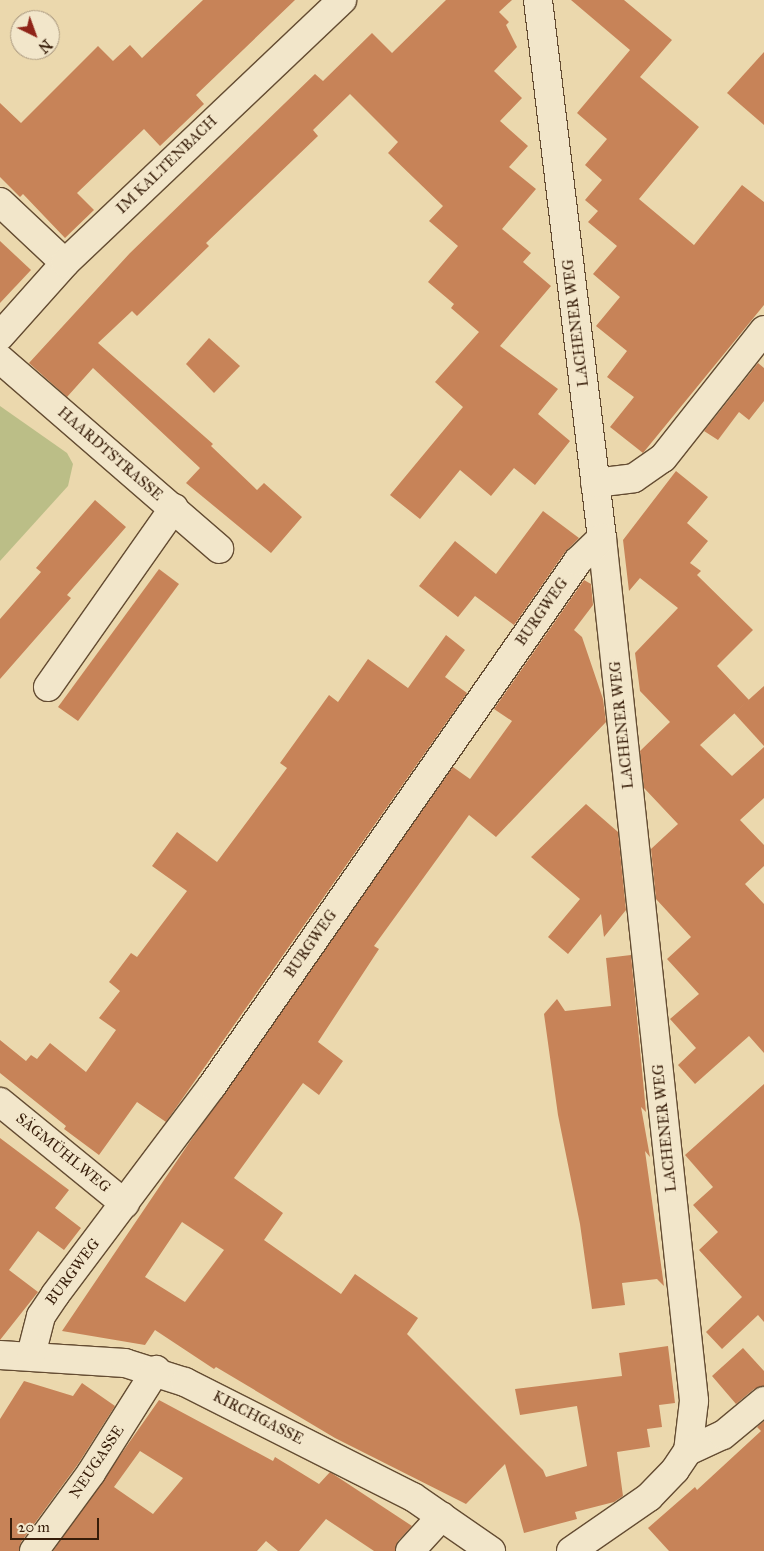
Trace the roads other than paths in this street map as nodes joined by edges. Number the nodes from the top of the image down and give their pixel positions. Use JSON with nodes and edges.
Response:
{"nodes":[{"id":1,"x":342,"y":0,"type":"edge"},
{"id":2,"x":538,"y":0,"type":"edge"},
{"id":3,"x":0,"y":202,"type":"edge"},
{"id":4,"x":65,"y":263,"type":"junction"},
{"id":5,"x":764,"y":330,"type":"edge"},
{"id":6,"x":0,"y":336,"type":"edge"},
{"id":7,"x":0,"y":359,"type":"edge"},
{"id":8,"x":595,"y":483,"type":"junction"},
{"id":9,"x":174,"y":508,"type":"junction"},
{"id":10,"x":602,"y":538,"type":"junction"},
{"id":11,"x":219,"y":549,"type":"dead end"},
{"id":12,"x":48,"y":687,"type":"dead end"},
{"id":13,"x":0,"y":1102,"type":"edge"},
{"id":14,"x":125,"y":1204,"type":"junction"},
{"id":15,"x":0,"y":1355,"type":"edge"},
{"id":16,"x":31,"y":1355,"type":"junction"},
{"id":17,"x":156,"y":1370,"type":"junction"},
{"id":18,"x":764,"y":1401,"type":"edge"},
{"id":19,"x":688,"y":1451,"type":"junction"},
{"id":20,"x":442,"y":1516,"type":"junction"},
{"id":21,"x":34,"y":1551,"type":"edge"},
{"id":22,"x":410,"y":1551,"type":"edge"},
{"id":23,"x":491,"y":1551,"type":"edge"},
{"id":24,"x":571,"y":1551,"type":"edge"}],
"edges":[{"from":1,"to":4,"type":"street","name":"IM KALTENBACH"},
{"from":2,"to":8,"type":"street","name":"LACHENER WEG"},
{"from":3,"to":4,"type":"street"},
{"from":4,"to":6,"type":"street","name":"IM KALTENBACH"},
{"from":5,"to":8,"type":"street"},
{"from":7,"to":9,"type":"street","name":"HAARDTSTRASSE"},
{"from":8,"to":10,"type":"street","name":"LACHENER WEG"},
{"from":9,"to":11,"type":"street","name":"HAARDTSTRASSE"},
{"from":9,"to":12,"type":"street"},
{"from":10,"to":14,"type":"street","name":"BURGWEG"},
{"from":10,"to":19,"type":"street","name":"LACHENER WEG"},
{"from":13,"to":14,"type":"street","name":"SÄGMÜHLWEG"},
{"from":14,"to":16,"type":"street","name":"BURGWEG"},
{"from":15,"to":16,"type":"street","name":"KIRCHGASSE"},
{"from":16,"to":17,"type":"street","name":"KIRCHGASSE"},
{"from":17,"to":20,"type":"street","name":"KIRCHGASSE"},
{"from":17,"to":21,"type":"street","name":"NEUGASSE"},
{"from":18,"to":19,"type":"street"},
{"from":19,"to":24,"type":"street"},
{"from":20,"to":22,"type":"street"},
{"from":20,"to":23,"type":"street","name":"KIRCHGASSE"}]}
